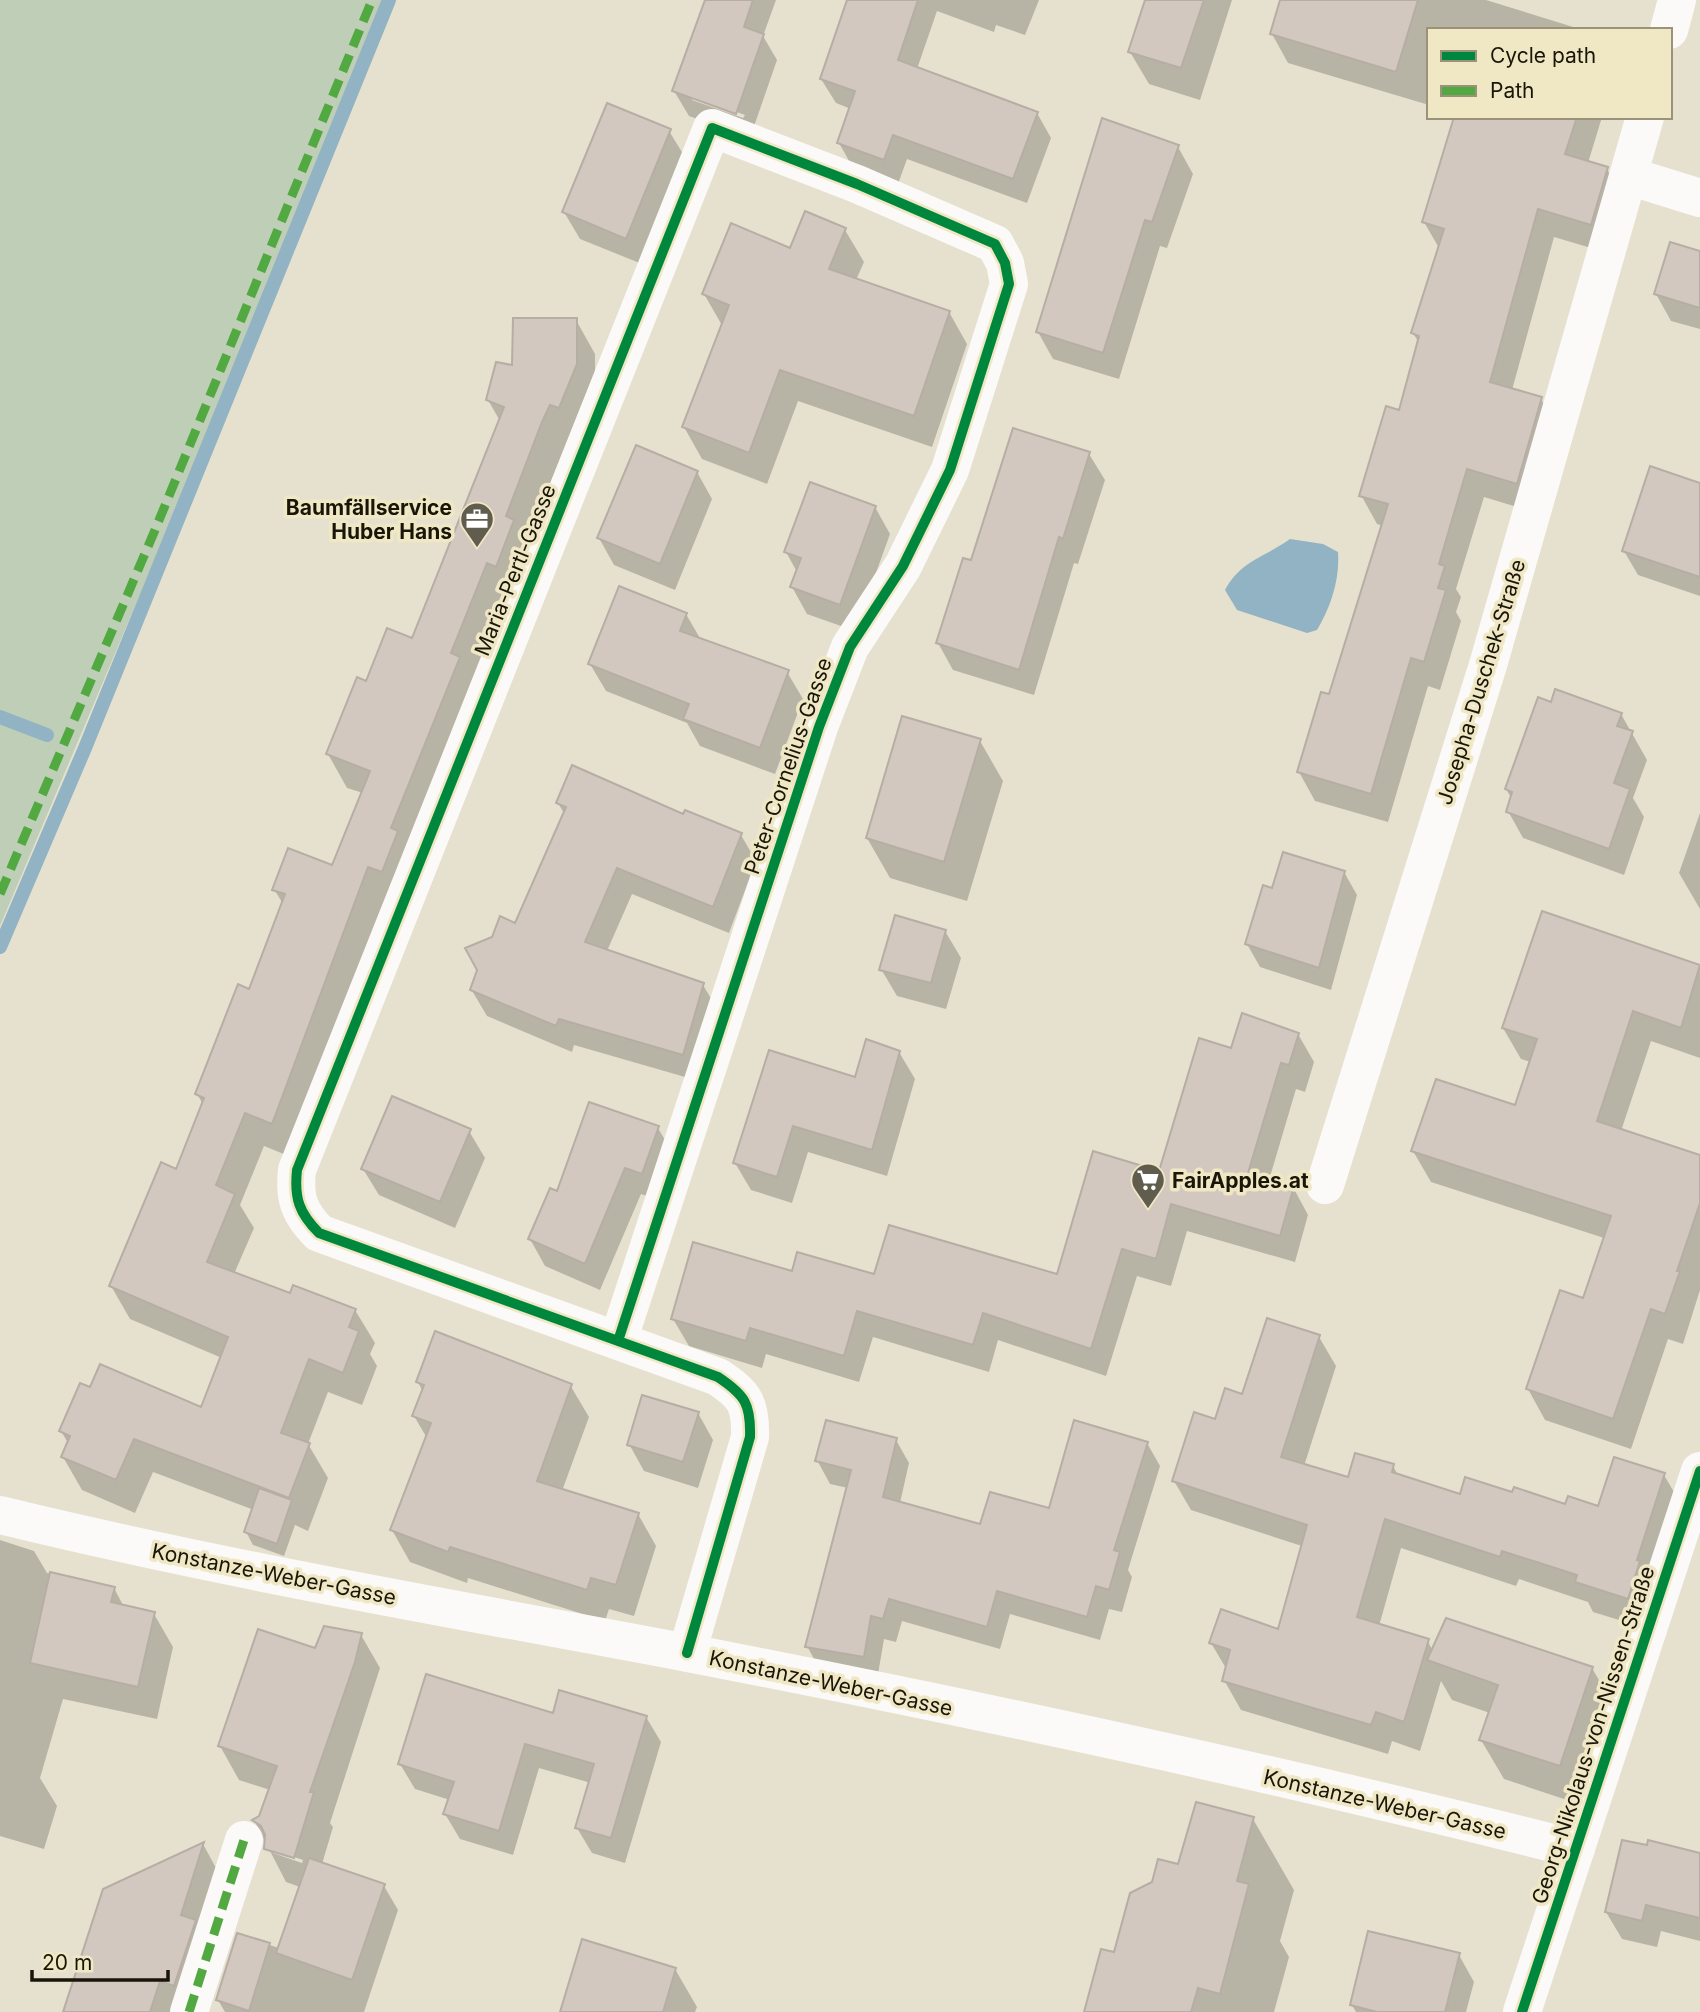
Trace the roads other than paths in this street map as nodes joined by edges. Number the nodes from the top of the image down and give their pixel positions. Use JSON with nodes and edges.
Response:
{"nodes":[{"id":1,"x":1677,"y":0,"type":"edge"},
{"id":2,"x":1670,"y":28,"type":"edge"},
{"id":3,"x":1644,"y":119,"type":"edge"},
{"id":4,"x":1629,"y":176,"type":"junction"},
{"id":5,"x":858,"y":184,"type":"joint"},
{"id":6,"x":1700,"y":198,"type":"edge"},
{"id":7,"x":1325,"y":1185,"type":"dead end"},
{"id":8,"x":618,"y":1340,"type":"junction"},
{"id":9,"x":1700,"y":1471,"type":"edge"},
{"id":10,"x":0,"y":1515,"type":"edge"},
{"id":11,"x":687,"y":1653,"type":"junction"},
{"id":12,"x":244,"y":1840,"type":"dead end"},
{"id":13,"x":1576,"y":1849,"type":"junction"},
{"id":14,"x":189,"y":2012,"type":"edge"},
{"id":15,"x":1522,"y":2012,"type":"edge"}],
"edges":[{"from":1,"to":2,"type":"street"},
{"from":3,"to":4,"type":"street","name":"Josepha-Duschek-Straße"},
{"from":4,"to":6,"type":"street"},
{"from":4,"to":7,"type":"street","name":"Josepha-Duschek-Straße"},
{"from":5,"to":8,"type":"street","name":"Peter-Cornelius-Gasse"},
{"from":5,"to":8,"type":"street","name":"Maria-Pertl-Gasse"},
{"from":8,"to":11,"type":"street"},
{"from":9,"to":13,"type":"street","name":"Georg-Nikolaus-von-Nissen-Straße"},
{"from":10,"to":11,"type":"street","name":"Konstanze-Weber-Gasse"},
{"from":11,"to":13,"type":"street","name":"Konstanze-Weber-Gasse"},
{"from":12,"to":14,"type":"street"},
{"from":13,"to":15,"type":"street","name":"Georg-Nikolaus-von-Nissen-Straße"}]}
